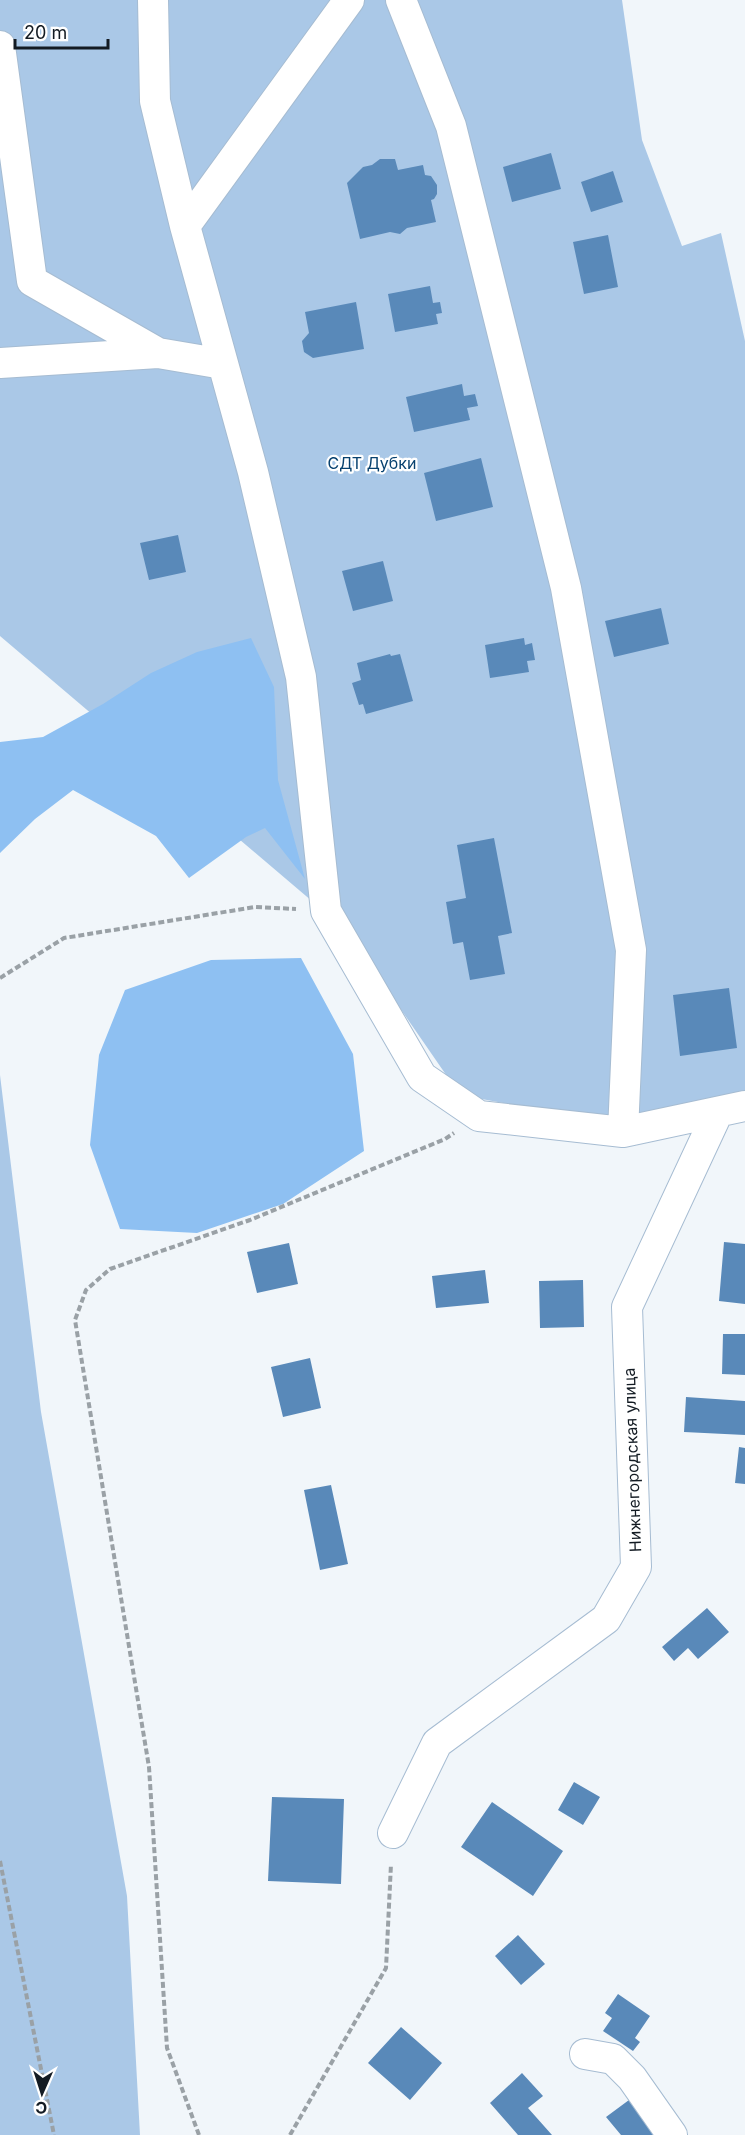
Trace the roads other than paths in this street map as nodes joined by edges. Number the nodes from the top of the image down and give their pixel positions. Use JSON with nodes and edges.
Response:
{"nodes":[{"id":1,"x":153,"y":0,"type":"edge"},
{"id":2,"x":349,"y":0,"type":"edge"},
{"id":3,"x":401,"y":0,"type":"edge"},
{"id":4,"x":0,"y":46,"type":"edge"},
{"id":5,"x":185,"y":226,"type":"junction"},
{"id":6,"x":158,"y":353,"type":"junction"},
{"id":7,"x":0,"y":363,"type":"edge"},
{"id":8,"x":223,"y":364,"type":"junction"},
{"id":9,"x":732,"y":1109,"type":"edge"},
{"id":10,"x":623,"y":1132,"type":"junction"},
{"id":11,"x":393,"y":1833,"type":"road end"},
{"id":12,"x":585,"y":2054,"type":"dead end"},
{"id":13,"x":672,"y":2135,"type":"edge"}],
"edges":[{"from":1,"to":5,"type":"street"},
{"from":2,"to":5,"type":"street"},
{"from":3,"to":10,"type":"street"},
{"from":4,"to":6,"type":"street"},
{"from":5,"to":8,"type":"street"},
{"from":6,"to":7,"type":"street"},
{"from":6,"to":8,"type":"street"},
{"from":8,"to":10,"type":"street","name":"Нижнегородская улица"},
{"from":9,"to":10,"type":"street","name":"Нижнегородская улица"},
{"from":9,"to":11,"type":"street","name":"Нижнегородская улица"},
{"from":12,"to":13,"type":"street"}]}
